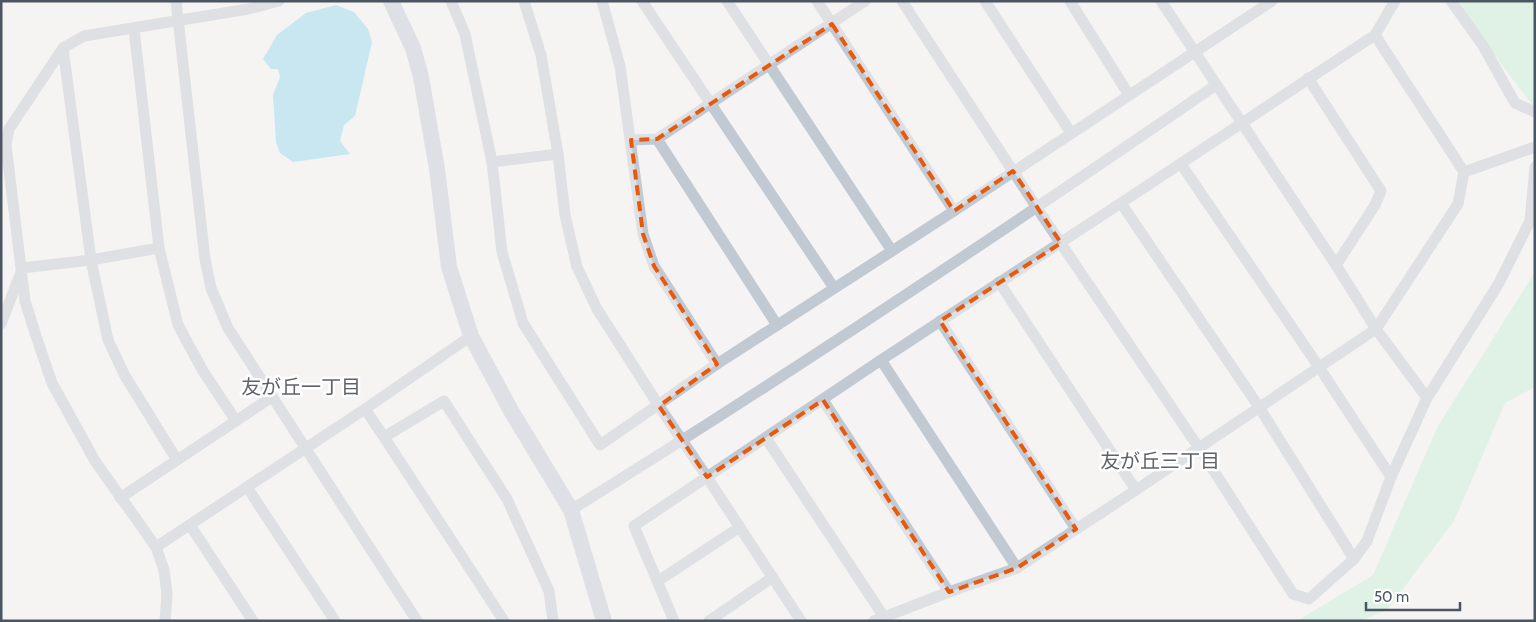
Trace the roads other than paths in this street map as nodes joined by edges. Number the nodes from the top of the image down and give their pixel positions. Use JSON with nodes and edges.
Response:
{"nodes":[{"id":1,"x":176,"y":1,"type":"edge"},
{"id":2,"x":278,"y":1,"type":"edge"},
{"id":3,"x":391,"y":1,"type":"edge"},
{"id":4,"x":451,"y":1,"type":"edge"},
{"id":5,"x":524,"y":1,"type":"edge"},
{"id":6,"x":602,"y":1,"type":"edge"},
{"id":7,"x":642,"y":1,"type":"edge"},
{"id":8,"x":726,"y":1,"type":"edge"},
{"id":9,"x":817,"y":1,"type":"edge"},
{"id":10,"x":866,"y":1,"type":"edge"},
{"id":11,"x":902,"y":1,"type":"edge"},
{"id":12,"x":985,"y":1,"type":"edge"},
{"id":13,"x":1070,"y":1,"type":"edge"},
{"id":14,"x":1161,"y":1,"type":"edge"},
{"id":15,"x":1272,"y":1,"type":"edge"},
{"id":16,"x":1394,"y":1,"type":"edge"},
{"id":17,"x":1451,"y":1,"type":"edge"},
{"id":18,"x":179,"y":20,"type":"junction"},
{"id":19,"x":832,"y":24,"type":"junction"},
{"id":20,"x":134,"y":29,"type":"junction"},
{"id":21,"x":1375,"y":35,"type":"junction"},
{"id":22,"x":63,"y":48,"type":"junction"},
{"id":23,"x":1196,"y":52,"type":"junction"},
{"id":24,"x":770,"y":66,"type":"junction"},
{"id":25,"x":1308,"y":78,"type":"junction"},
{"id":26,"x":1216,"y":85,"type":"junction"},
{"id":27,"x":1129,"y":95,"type":"junction"},
{"id":28,"x":712,"y":103,"type":"junction"},
{"id":29,"x":1535,"y":112,"type":"edge"},
{"id":30,"x":1242,"y":122,"type":"junction"},
{"id":31,"x":1070,"y":133,"type":"junction"},
{"id":32,"x":657,"y":139,"type":"junction"},
{"id":33,"x":631,"y":140,"type":"junction"},
{"id":34,"x":1535,"y":147,"type":"edge"},
{"id":35,"x":558,"y":154,"type":"junction"},
{"id":36,"x":492,"y":162,"type":"junction"},
{"id":37,"x":1180,"y":164,"type":"junction"},
{"id":38,"x":1535,"y":167,"type":"edge"},
{"id":39,"x":1013,"y":171,"type":"junction"},
{"id":40,"x":1464,"y":172,"type":"junction"},
{"id":41,"x":1121,"y":204,"type":"junction"},
{"id":42,"x":1036,"y":208,"type":"junction"},
{"id":43,"x":954,"y":211,"type":"junction"},
{"id":44,"x":1061,"y":243,"type":"junction"},
{"id":45,"x":159,"y":248,"type":"junction"},
{"id":46,"x":892,"y":251,"type":"junction"},
{"id":47,"x":91,"y":260,"type":"junction"},
{"id":48,"x":1336,"y":264,"type":"junction"},
{"id":49,"x":22,"y":268,"type":"junction"},
{"id":50,"x":999,"y":282,"type":"junction"},
{"id":51,"x":834,"y":288,"type":"junction"},
{"id":52,"x":940,"y":321,"type":"junction"},
{"id":53,"x":1,"y":324,"type":"edge"},
{"id":54,"x":777,"y":325,"type":"junction"},
{"id":55,"x":1376,"y":329,"type":"junction"},
{"id":56,"x":471,"y":336,"type":"junction"},
{"id":57,"x":881,"y":360,"type":"junction"},
{"id":58,"x":717,"y":364,"type":"junction"},
{"id":59,"x":1319,"y":367,"type":"junction"},
{"id":60,"x":272,"y":397,"type":"junction"},
{"id":61,"x":1427,"y":398,"type":"junction"},
{"id":62,"x":823,"y":400,"type":"junction"},
{"id":63,"x":659,"y":406,"type":"junction"},
{"id":64,"x":1259,"y":407,"type":"junction"},
{"id":65,"x":365,"y":409,"type":"junction"},
{"id":66,"x":236,"y":421,"type":"junction"},
{"id":67,"x":384,"y":437,"type":"junction"},
{"id":68,"x":766,"y":438,"type":"junction"},
{"id":69,"x":683,"y":440,"type":"junction"},
{"id":70,"x":305,"y":448,"type":"junction"},
{"id":71,"x":1199,"y":448,"type":"junction"},
{"id":72,"x":177,"y":460,"type":"junction"},
{"id":73,"x":708,"y":477,"type":"junction"},
{"id":74,"x":1391,"y":477,"type":"junction"},
{"id":75,"x":247,"y":487,"type":"junction"},
{"id":76,"x":1136,"y":490,"type":"junction"},
{"id":77,"x":120,"y":498,"type":"junction"},
{"id":78,"x":571,"y":510,"type":"junction"},
{"id":79,"x":190,"y":525,"type":"junction"},
{"id":80,"x":740,"y":527,"type":"junction"},
{"id":81,"x":1076,"y":529,"type":"junction"},
{"id":82,"x":156,"y":547,"type":"junction"},
{"id":83,"x":1354,"y":559,"type":"junction"},
{"id":84,"x":1017,"y":568,"type":"junction"},
{"id":85,"x":773,"y":577,"type":"junction"},
{"id":86,"x":658,"y":581,"type":"junction"},
{"id":87,"x":949,"y":592,"type":"junction"},
{"id":88,"x":879,"y":619,"type":"edge"},
{"id":89,"x":165,"y":621,"type":"edge"},
{"id":90,"x":253,"y":621,"type":"edge"},
{"id":91,"x":336,"y":621,"type":"edge"},
{"id":92,"x":418,"y":621,"type":"edge"},
{"id":93,"x":504,"y":621,"type":"edge"},
{"id":94,"x":553,"y":621,"type":"edge"},
{"id":95,"x":604,"y":621,"type":"edge"},
{"id":96,"x":674,"y":621,"type":"edge"},
{"id":97,"x":709,"y":621,"type":"edge"},
{"id":98,"x":801,"y":621,"type":"edge"}],
"edges":[{"from":1,"to":18,"type":"street"},
{"from":2,"to":18,"type":"street"},
{"from":3,"to":56,"type":"street"},
{"from":4,"to":36,"type":"street"},
{"from":5,"to":35,"type":"street"},
{"from":6,"to":33,"type":"street"},
{"from":7,"to":28,"type":"street"},
{"from":8,"to":24,"type":"street"},
{"from":9,"to":19,"type":"street"},
{"from":10,"to":19,"type":"street"},
{"from":11,"to":39,"type":"street"},
{"from":12,"to":31,"type":"street"},
{"from":13,"to":27,"type":"street"},
{"from":14,"to":23,"type":"street"},
{"from":15,"to":23,"type":"street"},
{"from":16,"to":21,"type":"street"},
{"from":17,"to":29,"type":"street"},
{"from":18,"to":20,"type":"street"},
{"from":18,"to":60,"type":"street"},
{"from":19,"to":24,"type":"street"},
{"from":19,"to":43,"type":"street"},
{"from":20,"to":22,"type":"street"},
{"from":20,"to":45,"type":"street"},
{"from":21,"to":25,"type":"street"},
{"from":21,"to":40,"type":"street"},
{"from":22,"to":47,"type":"street"},
{"from":22,"to":49,"type":"street"},
{"from":23,"to":26,"type":"street"},
{"from":23,"to":27,"type":"street"},
{"from":24,"to":28,"type":"street"},
{"from":24,"to":46,"type":"street"},
{"from":25,"to":30,"type":"street"},
{"from":25,"to":48,"type":"street"},
{"from":26,"to":30,"type":"street"},
{"from":26,"to":42,"type":"street"},
{"from":27,"to":31,"type":"street"},
{"from":28,"to":32,"type":"street"},
{"from":28,"to":51,"type":"street"},
{"from":30,"to":37,"type":"street"},
{"from":30,"to":48,"type":"street"},
{"from":31,"to":39,"type":"street"},
{"from":32,"to":33,"type":"street"},
{"from":32,"to":54,"type":"street"},
{"from":33,"to":58,"type":"street"},
{"from":34,"to":40,"type":"street"},
{"from":35,"to":36,"type":"street"},
{"from":35,"to":63,"type":"street"},
{"from":36,"to":63,"type":"street"},
{"from":37,"to":41,"type":"street"},
{"from":37,"to":59,"type":"street"},
{"from":38,"to":61,"type":"street"},
{"from":39,"to":42,"type":"street"},
{"from":39,"to":43,"type":"street"},
{"from":40,"to":55,"type":"street"},
{"from":41,"to":44,"type":"street"},
{"from":41,"to":64,"type":"street"},
{"from":42,"to":44,"type":"street"},
{"from":42,"to":69,"type":"street"},
{"from":43,"to":46,"type":"street"},
{"from":44,"to":50,"type":"street"},
{"from":44,"to":71,"type":"street"},
{"from":45,"to":47,"type":"street"},
{"from":45,"to":66,"type":"street"},
{"from":46,"to":51,"type":"street"},
{"from":47,"to":49,"type":"street"},
{"from":47,"to":72,"type":"street"},
{"from":48,"to":55,"type":"street"},
{"from":49,"to":53,"type":"street"},
{"from":49,"to":77,"type":"street"},
{"from":50,"to":52,"type":"street"},
{"from":50,"to":76,"type":"street"},
{"from":51,"to":54,"type":"street"},
{"from":52,"to":57,"type":"street"},
{"from":52,"to":81,"type":"street"},
{"from":54,"to":58,"type":"street"},
{"from":55,"to":59,"type":"street"},
{"from":55,"to":61,"type":"street"},
{"from":56,"to":65,"type":"street"},
{"from":56,"to":78,"type":"street"},
{"from":57,"to":62,"type":"street"},
{"from":57,"to":84,"type":"street"},
{"from":58,"to":63,"type":"street"},
{"from":59,"to":64,"type":"street"},
{"from":59,"to":74,"type":"street"},
{"from":60,"to":66,"type":"street"},
{"from":60,"to":70,"type":"street"},
{"from":61,"to":74,"type":"street"},
{"from":62,"to":68,"type":"street"},
{"from":62,"to":87,"type":"street"},
{"from":63,"to":69,"type":"street"},
{"from":64,"to":71,"type":"street"},
{"from":64,"to":83,"type":"street"},
{"from":65,"to":67,"type":"street"},
{"from":65,"to":70,"type":"street"},
{"from":66,"to":72,"type":"street"},
{"from":67,"to":93,"type":"street"},
{"from":67,"to":94,"type":"street"},
{"from":68,"to":73,"type":"street"},
{"from":68,"to":88,"type":"street"},
{"from":69,"to":73,"type":"street"},
{"from":69,"to":78,"type":"street"},
{"from":70,"to":75,"type":"street"},
{"from":70,"to":92,"type":"street"},
{"from":71,"to":76,"type":"street"},
{"from":71,"to":83,"type":"street"},
{"from":72,"to":77,"type":"street"},
{"from":73,"to":80,"type":"street"},
{"from":73,"to":86,"type":"street"},
{"from":74,"to":83,"type":"street"},
{"from":75,"to":79,"type":"street"},
{"from":75,"to":91,"type":"street"},
{"from":76,"to":81,"type":"street"},
{"from":77,"to":82,"type":"street"},
{"from":78,"to":95,"type":"street"},
{"from":79,"to":82,"type":"street"},
{"from":79,"to":90,"type":"street"},
{"from":80,"to":85,"type":"street"},
{"from":80,"to":86,"type":"street"},
{"from":81,"to":84,"type":"street"},
{"from":82,"to":89,"type":"street"},
{"from":84,"to":87,"type":"street"},
{"from":85,"to":97,"type":"street"},
{"from":85,"to":98,"type":"street"},
{"from":86,"to":96,"type":"street"},
{"from":87,"to":88,"type":"street"}]}
